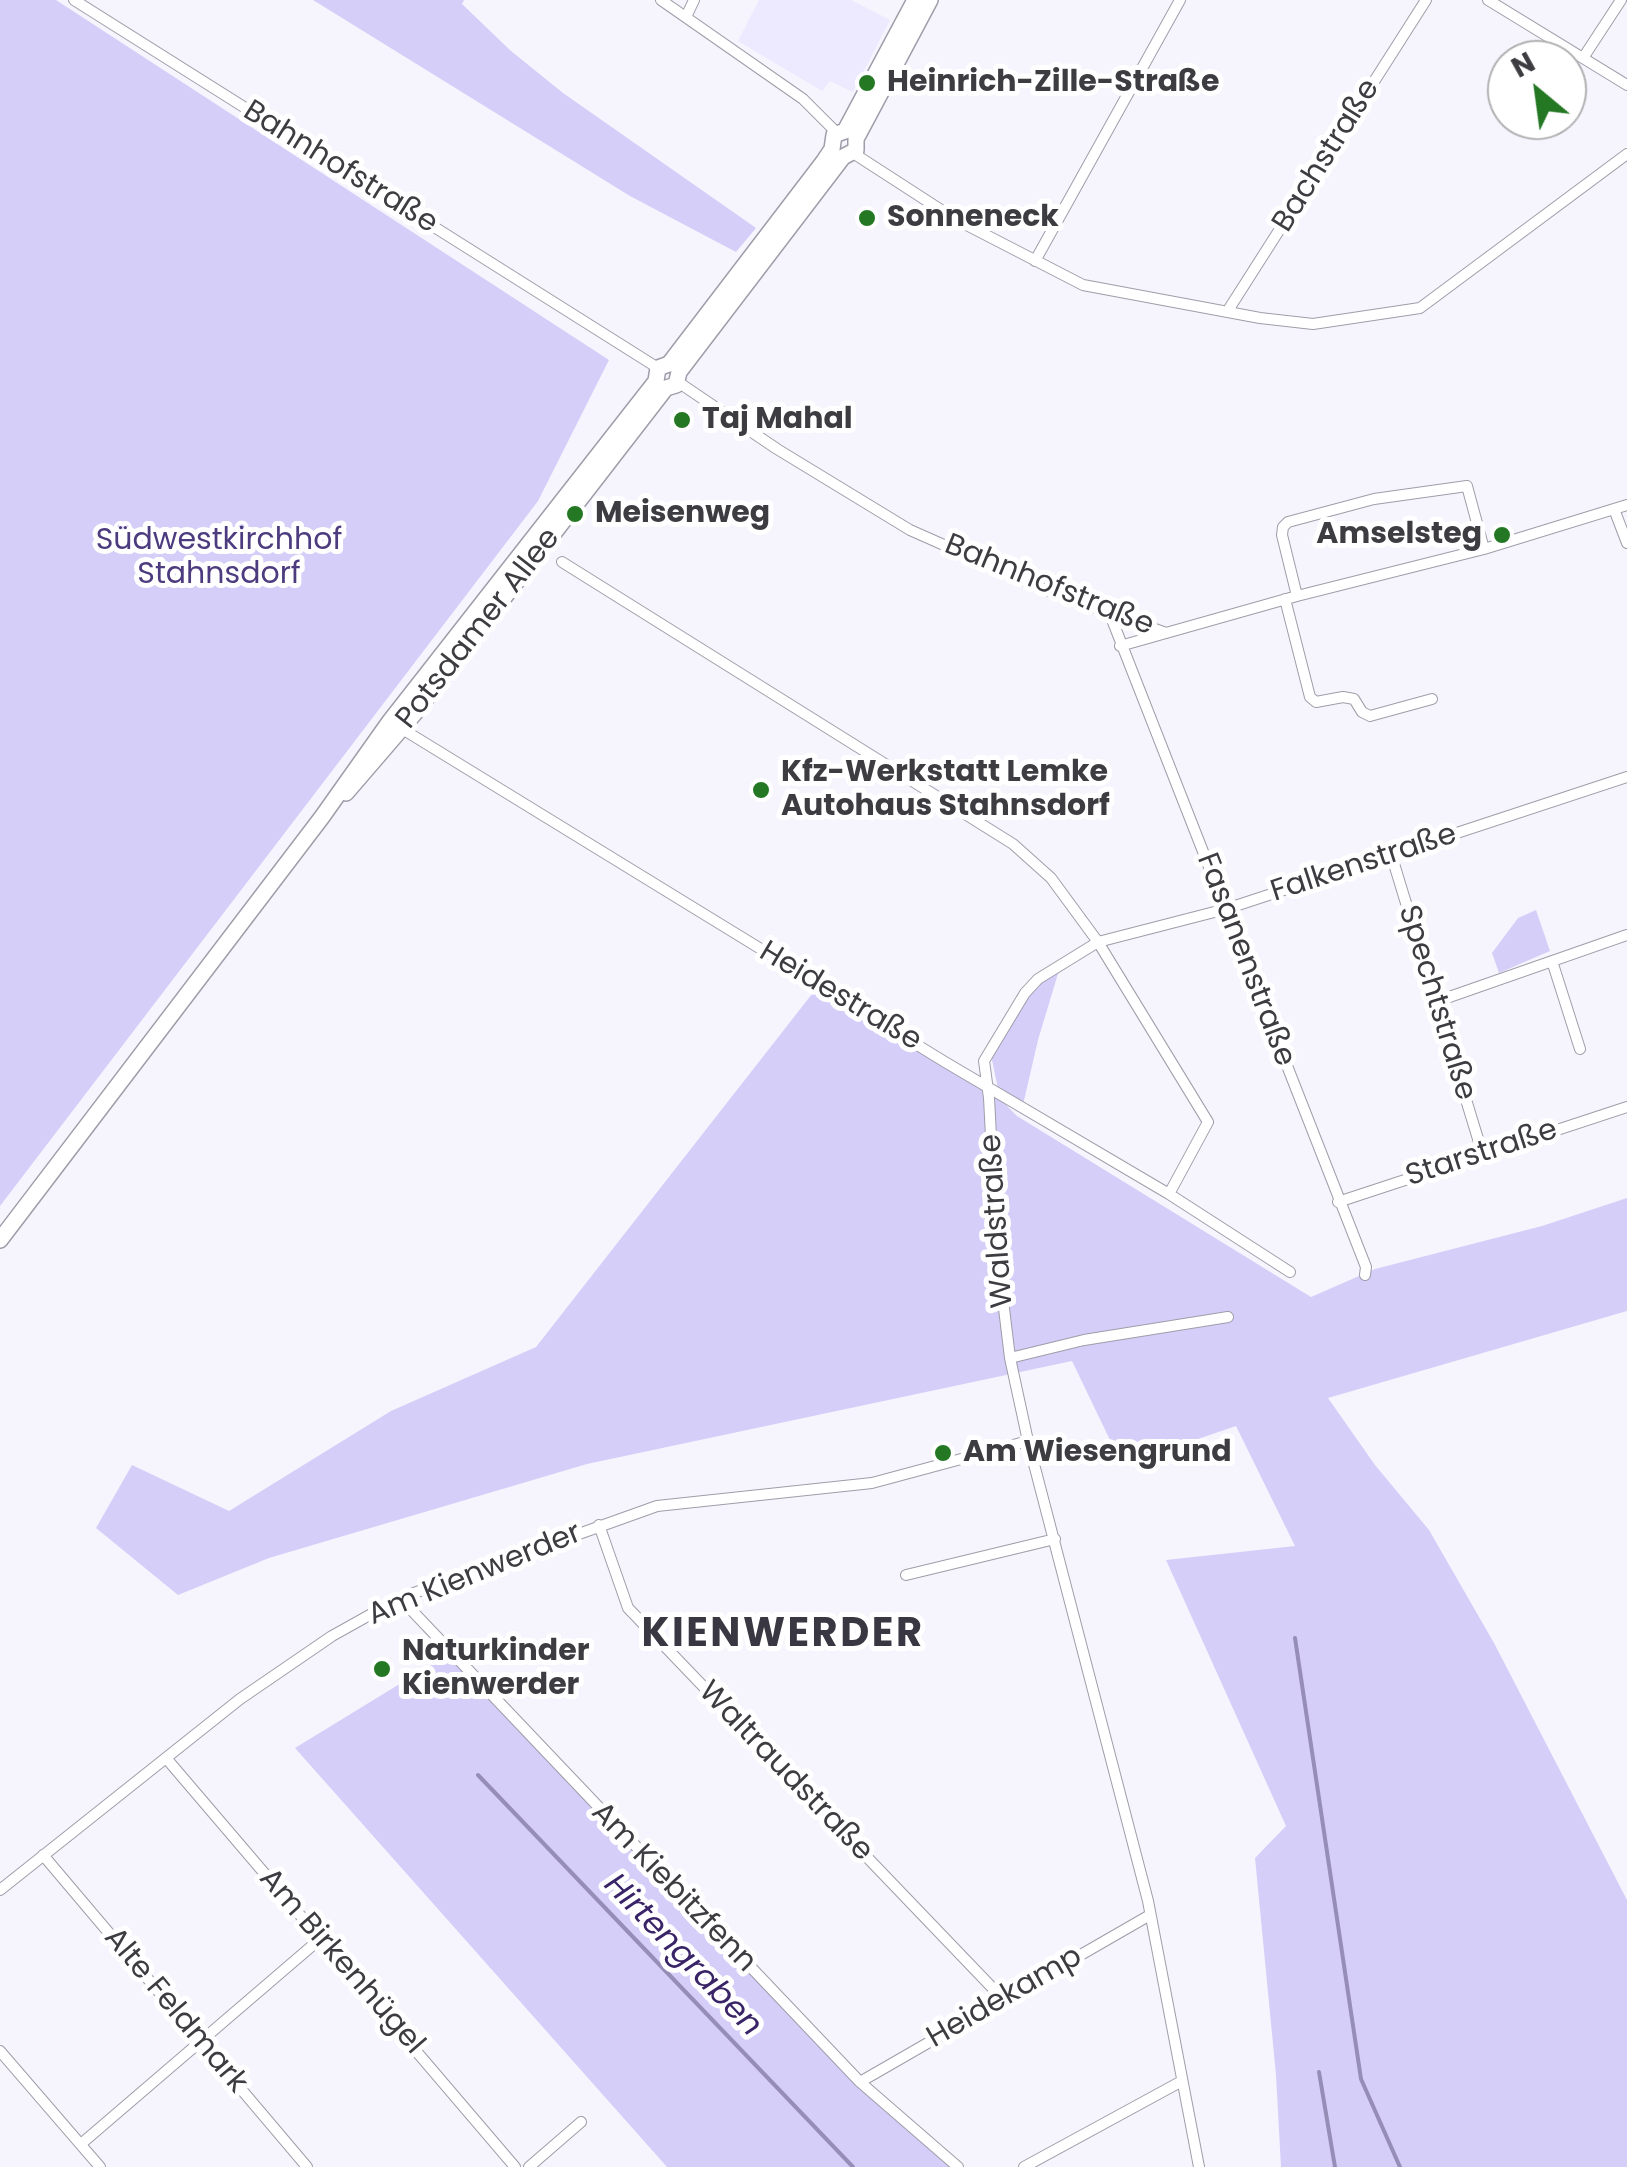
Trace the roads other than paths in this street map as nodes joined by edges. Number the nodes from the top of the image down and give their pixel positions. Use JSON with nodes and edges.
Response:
{"nodes":[{"id":1,"x":74,"y":0,"type":"edge"},
{"id":2,"x":661,"y":0,"type":"edge"},
{"id":3,"x":694,"y":0,"type":"edge"},
{"id":4,"x":915,"y":0,"type":"edge"},
{"id":5,"x":930,"y":0,"type":"edge"},
{"id":6,"x":1180,"y":0,"type":"edge"},
{"id":7,"x":1426,"y":0,"type":"edge"},
{"id":8,"x":1488,"y":0,"type":"edge"},
{"id":9,"x":1621,"y":0,"type":"edge"},
{"id":10,"x":686,"y":16,"type":"junction"},
{"id":11,"x":1554,"y":40,"type":"edge"},
{"id":12,"x":1587,"y":52,"type":"edge"},
{"id":13,"x":1587,"y":61,"type":"edge"},
{"id":14,"x":1627,"y":86,"type":"edge"},
{"id":15,"x":844,"y":144,"type":"junction"},
{"id":16,"x":1627,"y":154,"type":"edge"},
{"id":17,"x":1035,"y":262,"type":"junction"},
{"id":18,"x":1227,"y":312,"type":"junction"},
{"id":19,"x":668,"y":376,"type":"junction"},
{"id":20,"x":1627,"y":505,"type":"edge"},
{"id":21,"x":1614,"y":509,"type":"junction"},
{"id":22,"x":1627,"y":543,"type":"edge"},
{"id":23,"x":1484,"y":548,"type":"junction"},
{"id":24,"x":562,"y":562,"type":"dead end"},
{"id":25,"x":1291,"y":598,"type":"junction"},
{"id":26,"x":1109,"y":612,"type":"junction"},
{"id":27,"x":1166,"y":633,"type":"junction"},
{"id":28,"x":1120,"y":646,"type":"junction"},
{"id":29,"x":1432,"y":698,"type":"dead end"},
{"id":30,"x":396,"y":725,"type":"junction"},
{"id":31,"x":1627,"y":778,"type":"edge"},
{"id":32,"x":1391,"y":854,"type":"junction"},
{"id":33,"x":1226,"y":909,"type":"junction"},
{"id":34,"x":1627,"y":935,"type":"edge"},
{"id":35,"x":1098,"y":942,"type":"junction"},
{"id":36,"x":1552,"y":961,"type":"junction"},
{"id":37,"x":1435,"y":1002,"type":"junction"},
{"id":38,"x":1580,"y":1049,"type":"dead end"},
{"id":39,"x":985,"y":1084,"type":"junction"},
{"id":40,"x":1627,"y":1107,"type":"edge"},
{"id":41,"x":1482,"y":1152,"type":"junction"},
{"id":42,"x":1169,"y":1194,"type":"junction"},
{"id":43,"x":1338,"y":1202,"type":"junction"},
{"id":44,"x":0,"y":1240,"type":"edge"},
{"id":45,"x":1290,"y":1272,"type":"dead end"},
{"id":46,"x":1365,"y":1275,"type":"dead end"},
{"id":47,"x":1228,"y":1317,"type":"dead end"},
{"id":48,"x":1010,"y":1358,"type":"junction"},
{"id":49,"x":1028,"y":1440,"type":"junction"},
{"id":50,"x":598,"y":1525,"type":"junction"},
{"id":51,"x":1055,"y":1539,"type":"junction"},
{"id":52,"x":906,"y":1574,"type":"dead end"},
{"id":53,"x":400,"y":1598,"type":"junction"},
{"id":54,"x":166,"y":1758,"type":"junction"},
{"id":55,"x":43,"y":1855,"type":"junction"},
{"id":56,"x":0,"y":1890,"type":"edge"},
{"id":57,"x":1150,"y":1915,"type":"junction"},
{"id":58,"x":316,"y":1942,"type":"junction"},
{"id":59,"x":1004,"y":2000,"type":"junction"},
{"id":60,"x":201,"y":2040,"type":"junction"},
{"id":61,"x":0,"y":2051,"type":"edge"},
{"id":62,"x":860,"y":2082,"type":"junction"},
{"id":63,"x":1182,"y":2082,"type":"junction"},
{"id":64,"x":581,"y":2122,"type":"dead end"},
{"id":65,"x":80,"y":2144,"type":"junction"},
{"id":66,"x":100,"y":2167,"type":"edge"},
{"id":67,"x":307,"y":2167,"type":"edge"},
{"id":68,"x":515,"y":2167,"type":"edge"},
{"id":69,"x":529,"y":2167,"type":"edge"},
{"id":70,"x":958,"y":2167,"type":"edge"},
{"id":71,"x":1024,"y":2167,"type":"edge"},
{"id":72,"x":1200,"y":2167,"type":"edge"}],
"edges":[{"from":1,"to":19,"type":"street","name":"Bahnhofstraße"},
{"from":2,"to":10,"type":"street"},
{"from":3,"to":10,"type":"street"},
{"from":4,"to":15,"type":"street","name":"Potsdamer Allee"},
{"from":5,"to":15,"type":"street","name":"Potsdamer Allee"},
{"from":6,"to":17,"type":"street"},
{"from":7,"to":18,"type":"street","name":"Bachstraße"},
{"from":8,"to":11,"type":"street"},
{"from":9,"to":12,"type":"street"},
{"from":10,"to":15,"type":"street"},
{"from":13,"to":14,"type":"street"},
{"from":15,"to":17,"type":"street"},
{"from":15,"to":19,"type":"street","name":"Potsdamer Allee"},
{"from":16,"to":18,"type":"street"},
{"from":17,"to":18,"type":"street"},
{"from":19,"to":26,"type":"street","name":"Bahnhofstraße"},
{"from":19,"to":30,"type":"street","name":"Potsdamer Allee"},
{"from":20,"to":21,"type":"street","name":"Bahnhofstraße"},
{"from":21,"to":22,"type":"street"},
{"from":21,"to":23,"type":"street","name":"Bahnhofstraße"},
{"from":23,"to":25,"type":"street","name":"Bahnhofstraße"},
{"from":23,"to":25,"type":"street"},
{"from":24,"to":35,"type":"street"},
{"from":25,"to":27,"type":"street","name":"Bahnhofstraße"},
{"from":25,"to":29,"type":"street"},
{"from":26,"to":27,"type":"street","name":"Bahnhofstraße"},
{"from":26,"to":28,"type":"street","name":"Fasanenstraße"},
{"from":27,"to":28,"type":"street"},
{"from":28,"to":33,"type":"street","name":"Fasanenstraße"},
{"from":30,"to":39,"type":"street","name":"Heidestraße"},
{"from":30,"to":44,"type":"street","name":"Potsdamer Allee"},
{"from":31,"to":32,"type":"street","name":"Falkenstraße"},
{"from":32,"to":33,"type":"street","name":"Falkenstraße"},
{"from":32,"to":37,"type":"street","name":"Spechtstraße"},
{"from":33,"to":35,"type":"street","name":"Falkenstraße"},
{"from":33,"to":43,"type":"street","name":"Fasanenstraße"},
{"from":34,"to":36,"type":"street"},
{"from":35,"to":39,"type":"street","name":"Waldstraße"},
{"from":35,"to":42,"type":"street"},
{"from":36,"to":37,"type":"street"},
{"from":36,"to":38,"type":"street"},
{"from":37,"to":41,"type":"street","name":"Spechtstraße"},
{"from":39,"to":42,"type":"street","name":"Heidestraße"},
{"from":39,"to":48,"type":"street","name":"Waldstraße"},
{"from":40,"to":41,"type":"street","name":"Starstraße"},
{"from":41,"to":43,"type":"street","name":"Starstraße"},
{"from":42,"to":45,"type":"street","name":"Heidestraße"},
{"from":43,"to":46,"type":"street","name":"Fasanenstraße"},
{"from":47,"to":48,"type":"street"},
{"from":48,"to":49,"type":"street"},
{"from":49,"to":50,"type":"street","name":"Am Kienwerder"},
{"from":49,"to":51,"type":"street"},
{"from":50,"to":53,"type":"street","name":"Am Kienwerder"},
{"from":50,"to":59,"type":"street","name":"Waltraudstraße"},
{"from":51,"to":52,"type":"street"},
{"from":51,"to":57,"type":"street"},
{"from":53,"to":54,"type":"street","name":"Am Kienwerder"},
{"from":53,"to":62,"type":"street","name":"Am Kiebitzfenn"},
{"from":54,"to":55,"type":"street","name":"Am Kienwerder"},
{"from":54,"to":58,"type":"street","name":"Am Birkenhügel"},
{"from":55,"to":56,"type":"street","name":"Am Kienwerder"},
{"from":55,"to":60,"type":"street","name":"Alte Feldmark"},
{"from":57,"to":59,"type":"street","name":"Heidekamp"},
{"from":57,"to":63,"type":"street"},
{"from":58,"to":60,"type":"street"},
{"from":58,"to":68,"type":"street","name":"Am Birkenhügel"},
{"from":59,"to":62,"type":"street","name":"Heidekamp"},
{"from":60,"to":65,"type":"street"},
{"from":60,"to":67,"type":"street","name":"Alte Feldmark"},
{"from":61,"to":65,"type":"street"},
{"from":62,"to":70,"type":"street","name":"Am Kiebitzfenn"},
{"from":63,"to":71,"type":"street"},
{"from":63,"to":72,"type":"street"},
{"from":64,"to":69,"type":"street"},
{"from":65,"to":66,"type":"street"}]}
